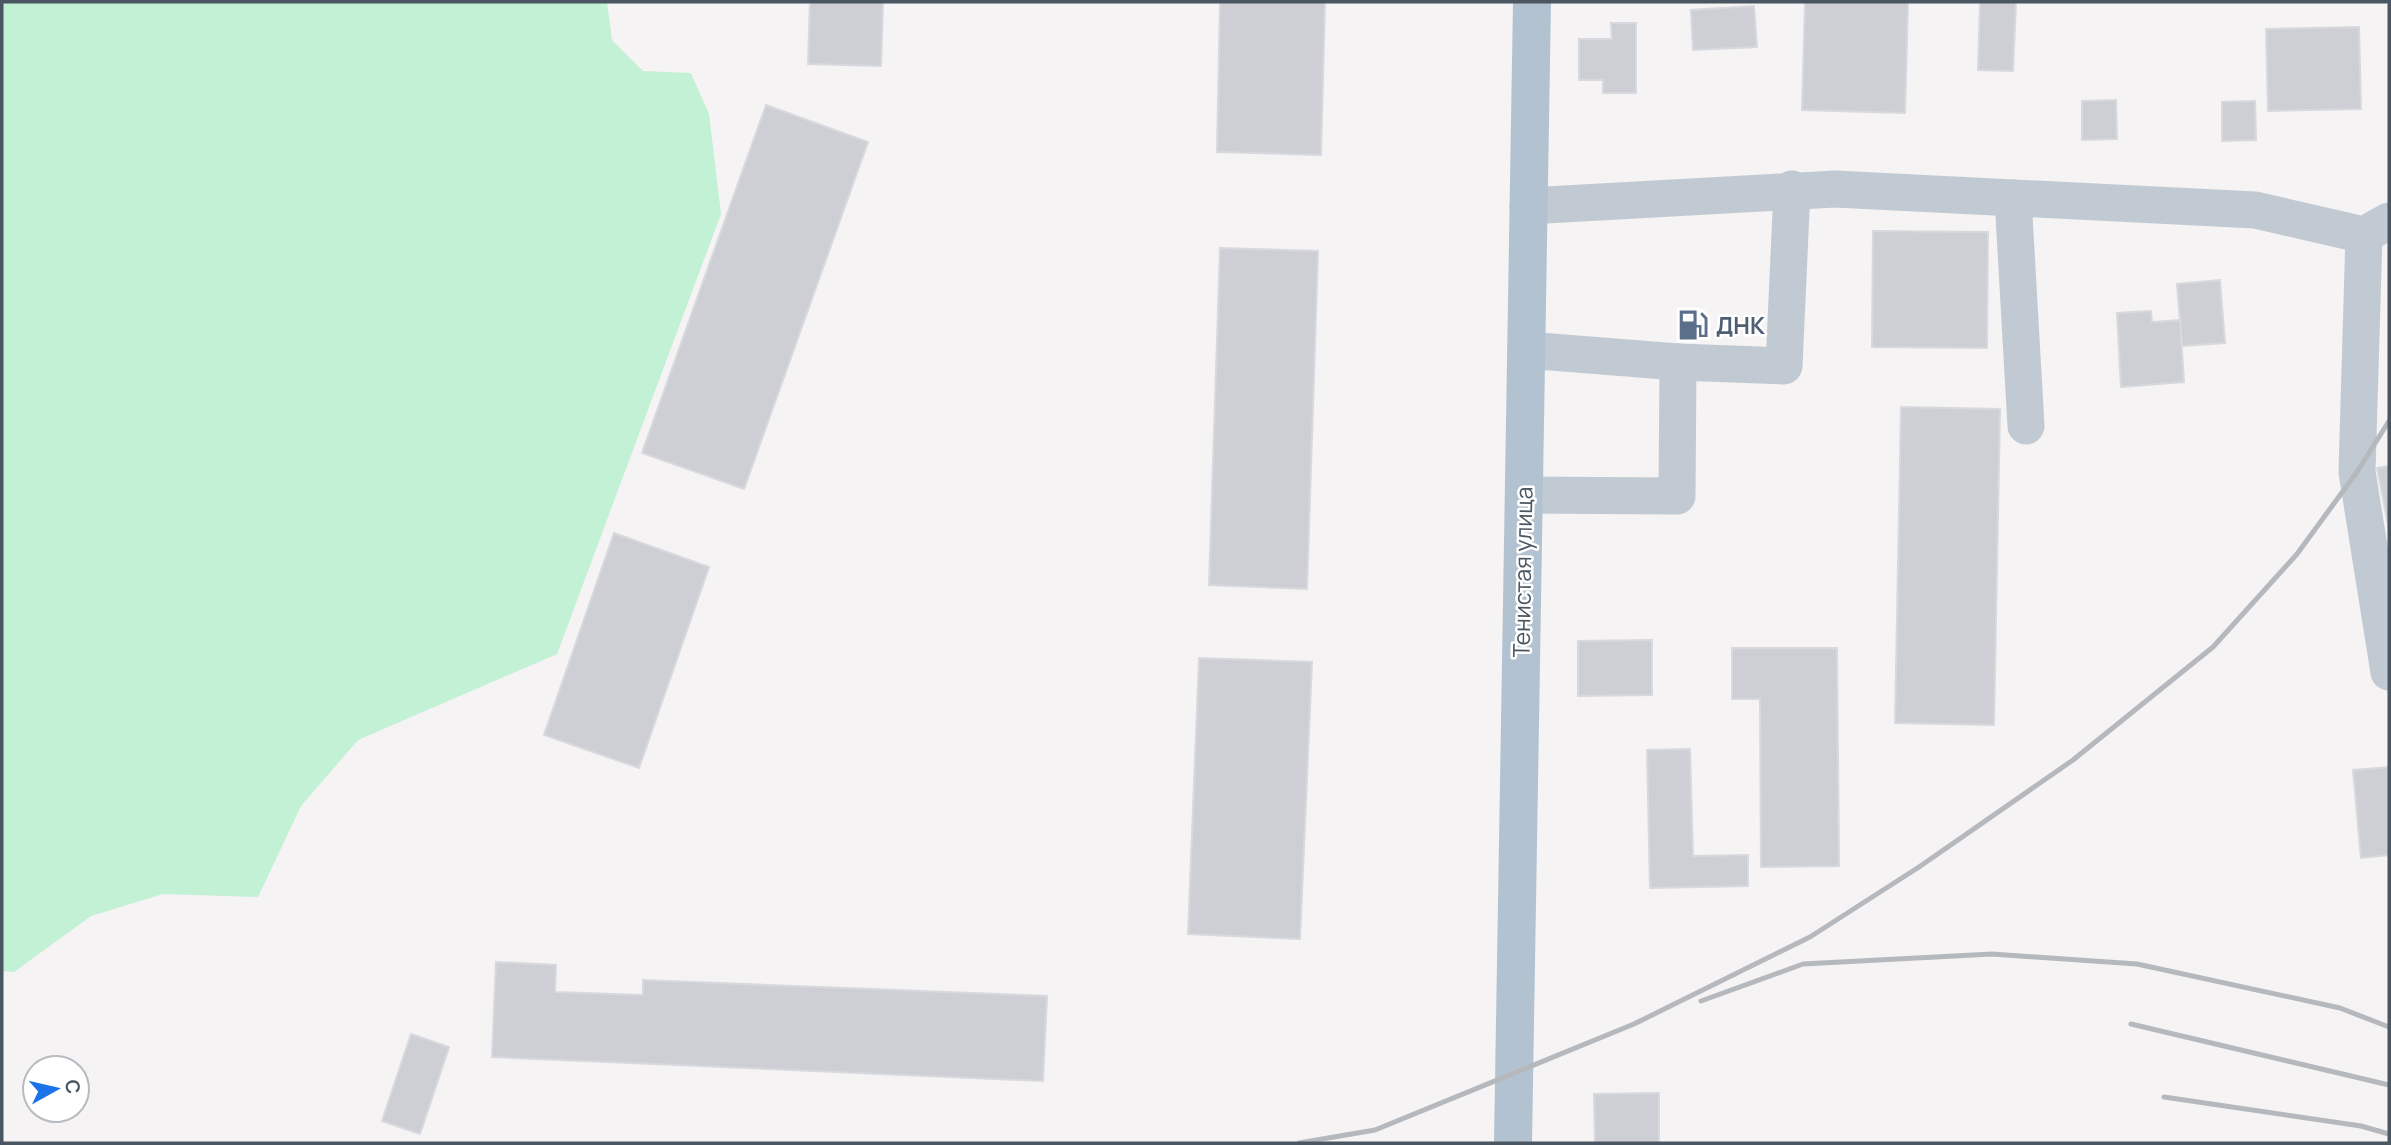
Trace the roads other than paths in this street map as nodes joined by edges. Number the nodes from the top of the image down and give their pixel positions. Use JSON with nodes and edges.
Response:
{"nodes":[{"id":1,"x":1532,"y":2,"type":"edge"},
{"id":2,"x":1792,"y":190,"type":"junction"},
{"id":3,"x":2013,"y":198,"type":"junction"},
{"id":4,"x":1528,"y":206,"type":"junction"},
{"id":5,"x":2377,"y":228,"type":"edge"},
{"id":6,"x":1526,"y":350,"type":"junction"},
{"id":7,"x":1678,"y":362,"type":"junction"},
{"id":8,"x":2026,"y":426,"type":"dead end"},
{"id":9,"x":1524,"y":495,"type":"junction"},
{"id":10,"x":2389,"y":672,"type":"edge"},
{"id":11,"x":1513,"y":1143,"type":"edge"}],
"edges":[{"from":1,"to":4,"type":"main road","name":"Тенистая улица"},
{"from":2,"to":3,"type":"lane"},
{"from":2,"to":4,"type":"lane"},
{"from":2,"to":7,"type":"lane"},
{"from":3,"to":5,"type":"lane"},
{"from":3,"to":8,"type":"lane"},
{"from":4,"to":6,"type":"main road","name":"Тенистая улица"},
{"from":5,"to":10,"type":"lane"},
{"from":6,"to":7,"type":"lane"},
{"from":6,"to":9,"type":"main road","name":"Тенистая улица"},
{"from":7,"to":9,"type":"lane"},
{"from":9,"to":11,"type":"main road","name":"Тенистая улица"}]}
